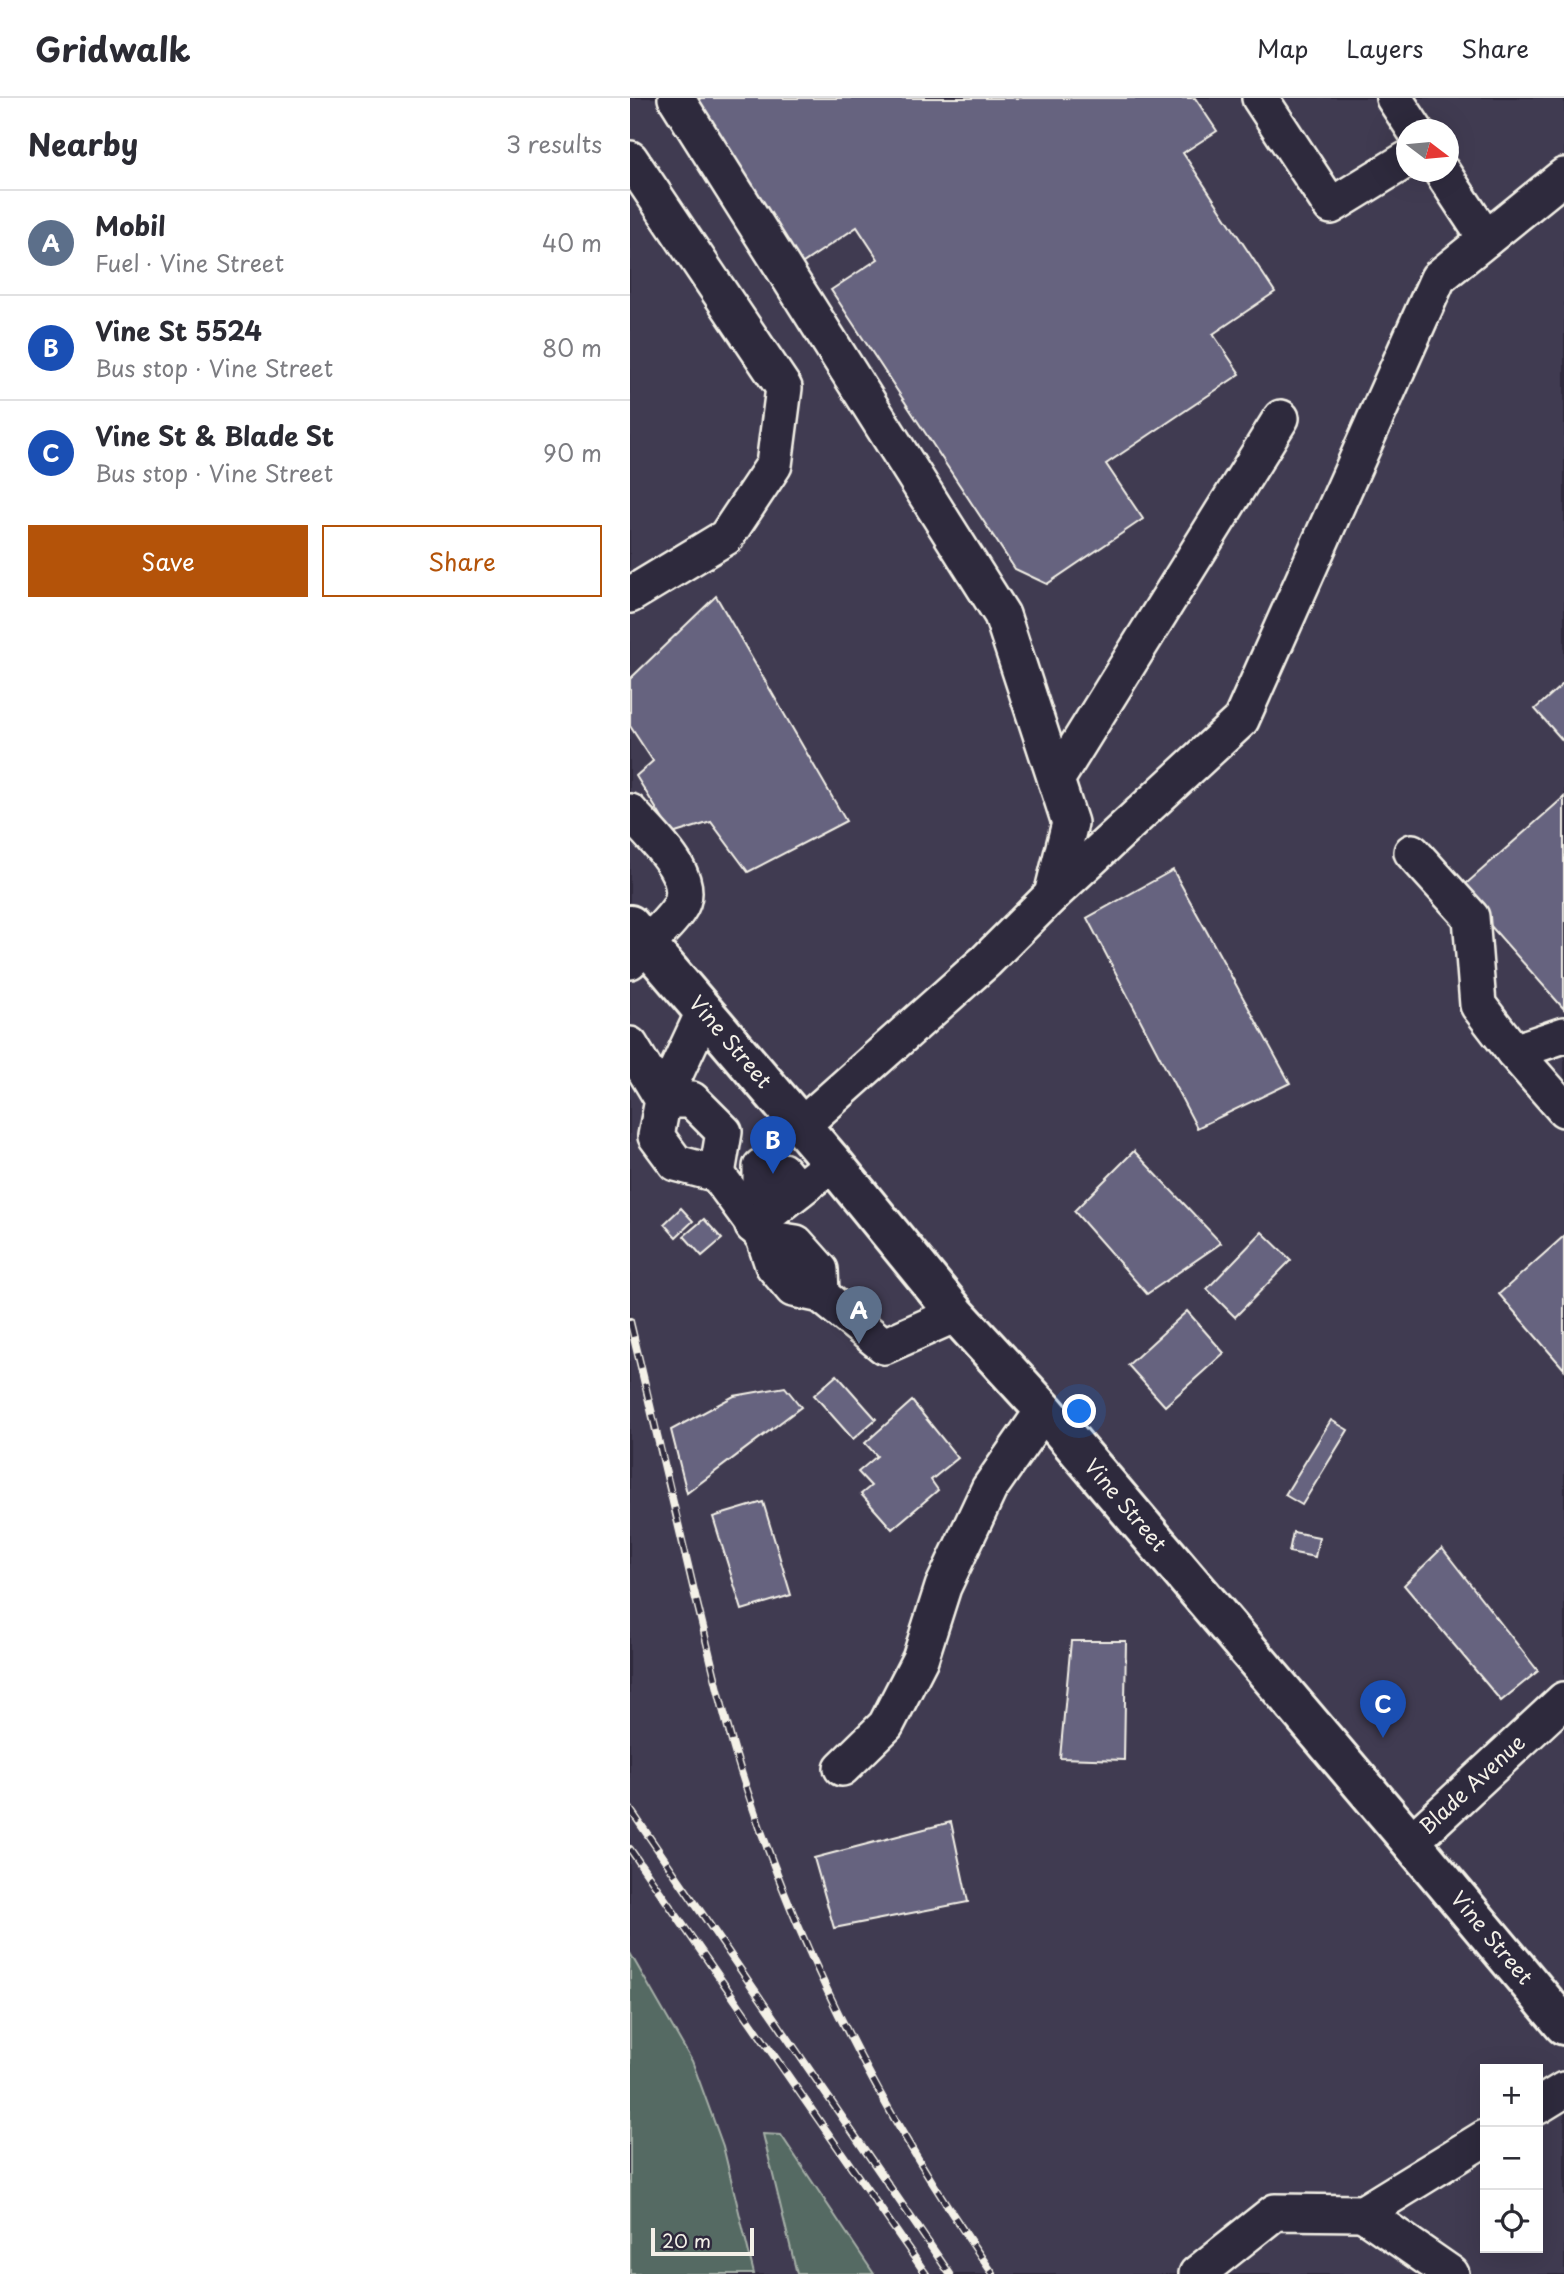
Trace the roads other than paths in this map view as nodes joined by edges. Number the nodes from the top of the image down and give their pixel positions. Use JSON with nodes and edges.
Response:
{"nodes":[{"id":1,"x":676,"y":98,"type":"edge"},
{"id":2,"x":1260,"y":98,"type":"edge"},
{"id":3,"x":1394,"y":98,"type":"edge"},
{"id":4,"x":1408,"y":119,"type":"edge"},
{"id":5,"x":630,"y":159,"type":"edge"},
{"id":6,"x":1396,"y":166,"type":"edge"},
{"id":7,"x":1564,"y":176,"type":"edge"},
{"id":8,"x":1449,"y":182,"type":"edge"},
{"id":9,"x":1486,"y":239,"type":"junction"},
{"id":10,"x":1281,"y":418,"type":"dead end"},
{"id":11,"x":630,"y":595,"type":"edge"},
{"id":12,"x":1056,"y":780,"type":"junction"},
{"id":13,"x":630,"y":812,"type":"edge"},
{"id":14,"x":1412,"y":852,"type":"dead end"},
{"id":15,"x":1052,"y":895,"type":"junction"},
{"id":16,"x":635,"y":943,"type":"edge"},
{"id":17,"x":704,"y":1012,"type":"junction"},
{"id":18,"x":1564,"y":1035,"type":"edge"},
{"id":19,"x":630,"y":1045,"type":"edge"},
{"id":20,"x":1514,"y":1052,"type":"junction"},
{"id":21,"x":663,"y":1100,"type":"junction"},
{"id":22,"x":1564,"y":1109,"type":"edge"},
{"id":23,"x":801,"y":1126,"type":"junction"},
{"id":24,"x":724,"y":1132,"type":"junction"},
{"id":25,"x":833,"y":1163,"type":"junction"},
{"id":26,"x":717,"y":1174,"type":"junction"},
{"id":27,"x":773,"y":1215,"type":"junction"},
{"id":28,"x":956,"y":1314,"type":"junction"},
{"id":29,"x":1044,"y":1410,"type":"junction"},
{"id":30,"x":1564,"y":1700,"type":"edge"},
{"id":31,"x":842,"y":1768,"type":"dead end"},
{"id":32,"x":1411,"y":1842,"type":"junction"},
{"id":33,"x":1564,"y":2025,"type":"edge"},
{"id":34,"x":1564,"y":2090,"type":"edge"},
{"id":35,"x":1543,"y":2103,"type":"edge"},
{"id":36,"x":1480,"y":2141,"type":"edge"},
{"id":37,"x":1363,"y":2213,"type":"junction"},
{"id":38,"x":1197,"y":2274,"type":"edge"},
{"id":39,"x":1451,"y":2274,"type":"edge"}],
"edges":[{"from":1,"to":12,"type":"street"},
{"from":2,"to":6,"type":"street"},
{"from":3,"to":4,"type":"street"},
{"from":5,"to":11,"type":"street"},
{"from":7,"to":9,"type":"street"},
{"from":8,"to":9,"type":"street"},
{"from":9,"to":15,"type":"street"},
{"from":10,"to":12,"type":"street"},
{"from":12,"to":15,"type":"street"},
{"from":13,"to":16,"type":"street"},
{"from":14,"to":20,"type":"street"},
{"from":15,"to":23,"type":"street"},
{"from":16,"to":17,"type":"main road","name":"Vine Street"},
{"from":17,"to":21,"type":"street"},
{"from":17,"to":23,"type":"main road","name":"Vine Street"},
{"from":18,"to":20,"type":"street"},
{"from":19,"to":21,"type":"street"},
{"from":20,"to":22,"type":"street"},
{"from":21,"to":24,"type":"street"},
{"from":21,"to":26,"type":"street"},
{"from":23,"to":25,"type":"main road","name":"Vine Street"},
{"from":24,"to":26,"type":"street"},
{"from":24,"to":27,"type":"street"},
{"from":25,"to":27,"type":"street"},
{"from":25,"to":28,"type":"main road","name":"Vine Street"},
{"from":26,"to":27,"type":"street"},
{"from":27,"to":28,"type":"street"},
{"from":28,"to":29,"type":"main road","name":"Vine Street"},
{"from":29,"to":31,"type":"street"},
{"from":29,"to":32,"type":"main road","name":"Vine Street"},
{"from":30,"to":32,"type":"street","name":"Blade Avenue"},
{"from":32,"to":33,"type":"main road","name":"Vine Street"},
{"from":34,"to":35,"type":"street"},
{"from":36,"to":37,"type":"street"},
{"from":37,"to":38,"type":"street"},
{"from":37,"to":39,"type":"street"}]}
